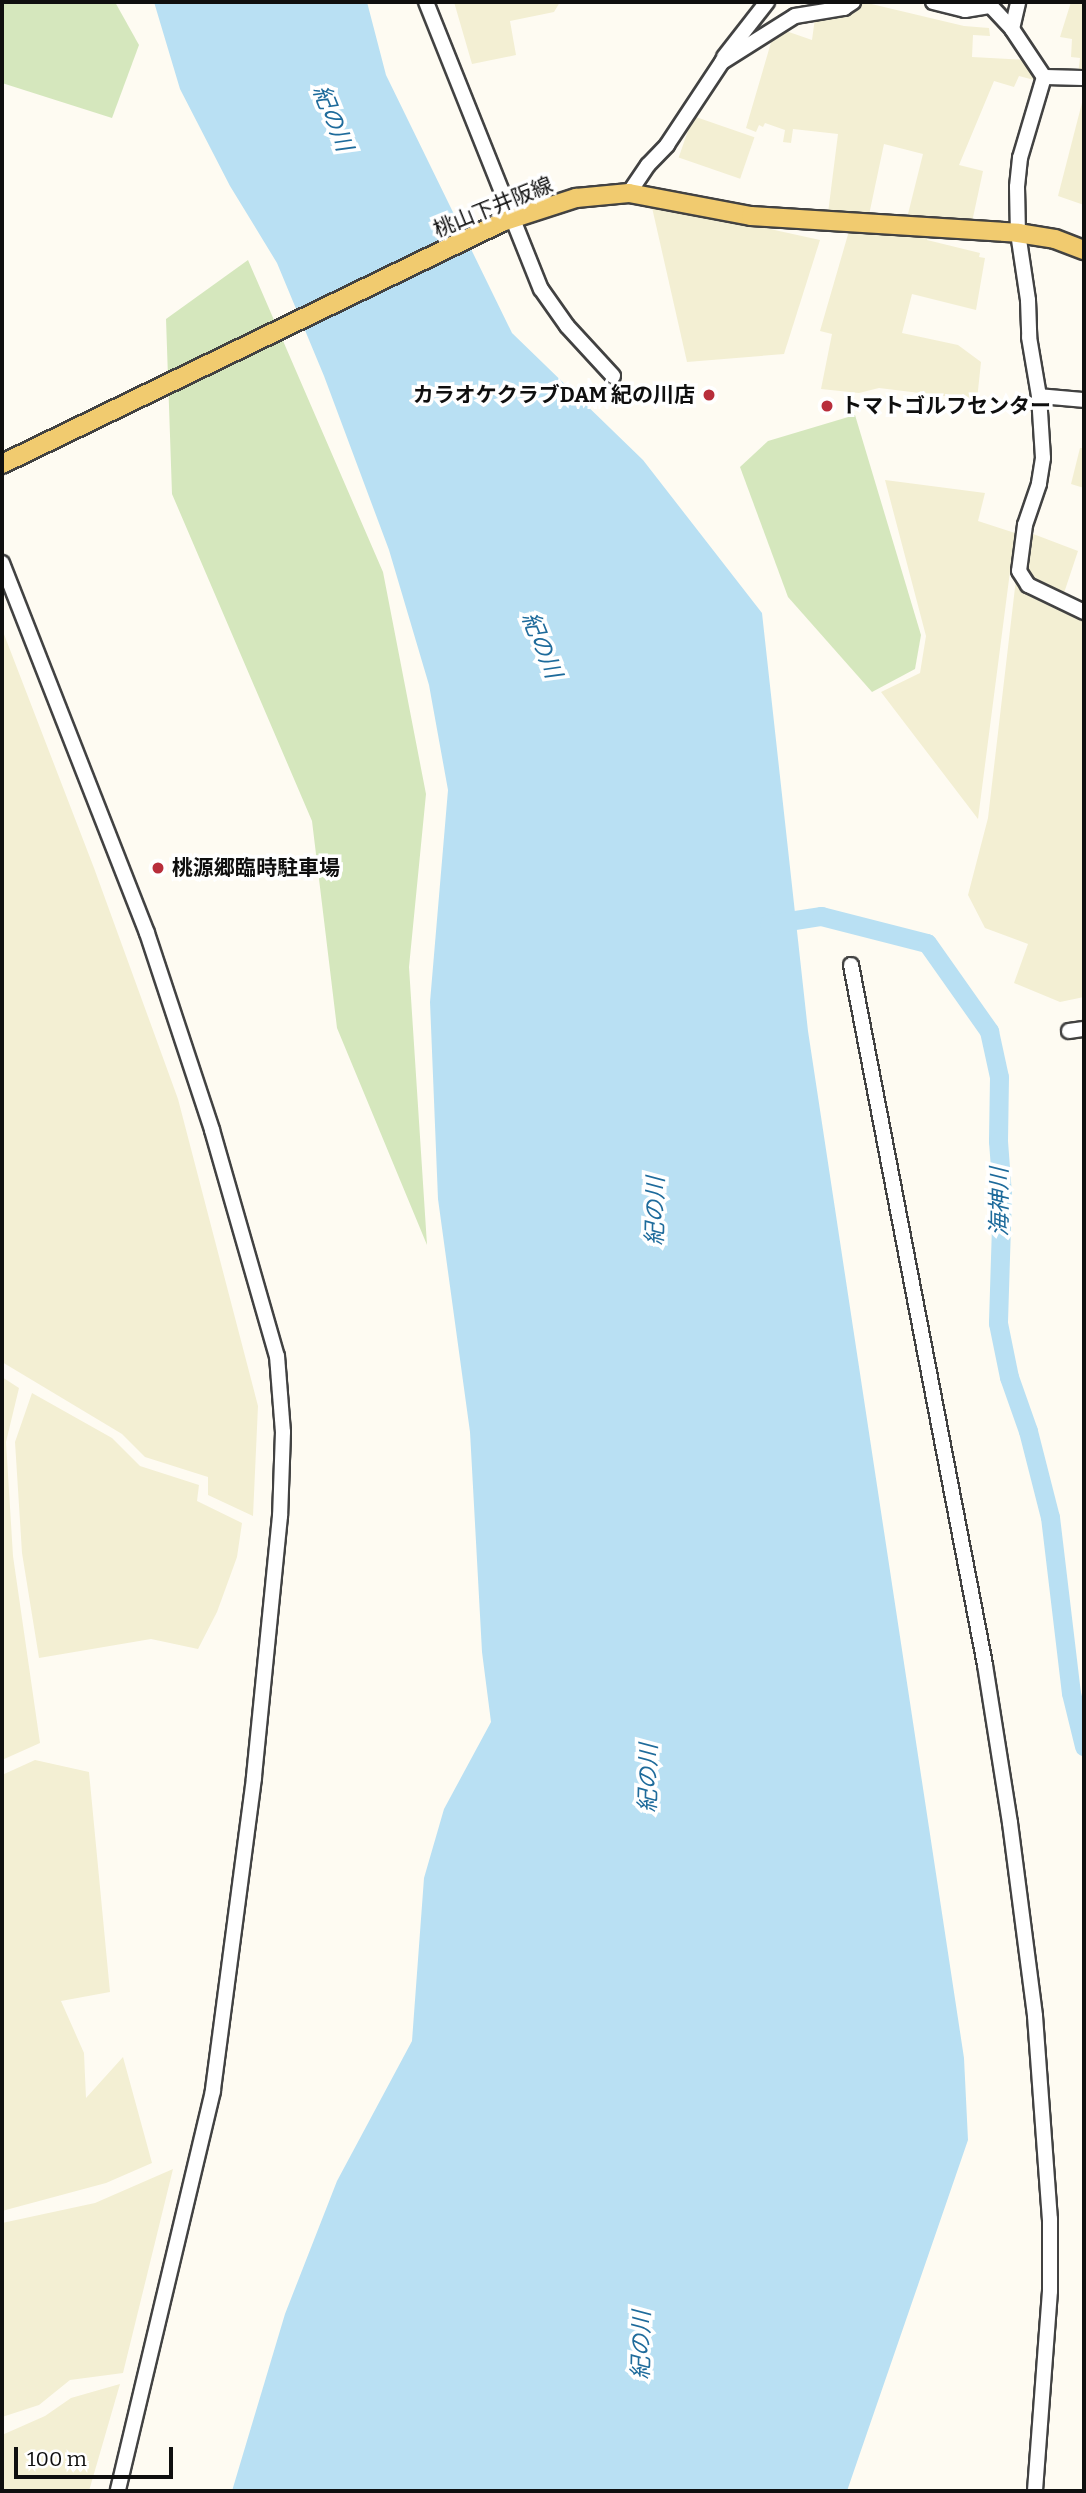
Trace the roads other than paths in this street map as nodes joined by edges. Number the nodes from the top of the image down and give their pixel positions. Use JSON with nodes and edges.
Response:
{"nodes":[{"id":1,"x":426,"y":2,"type":"edge"},
{"id":2,"x":767,"y":2,"type":"edge"},
{"id":3,"x":853,"y":2,"type":"edge"},
{"id":4,"x":933,"y":2,"type":"edge"},
{"id":5,"x":1018,"y":2,"type":"edge"},
{"id":6,"x":989,"y":4,"type":"edge"},
{"id":7,"x":1012,"y":29,"type":"junction"},
{"id":8,"x":722,"y":62,"type":"junction"},
{"id":9,"x":1044,"y":77,"type":"junction"},
{"id":10,"x":1084,"y":78,"type":"edge"},
{"id":11,"x":629,"y":193,"type":"junction"},
{"id":12,"x":508,"y":220,"type":"junction"},
{"id":13,"x":1018,"y":233,"type":"junction"},
{"id":14,"x":1081,"y":246,"type":"edge"},
{"id":15,"x":613,"y":376,"type":"dead end"},
{"id":16,"x":1039,"y":396,"type":"junction"},
{"id":17,"x":1084,"y":400,"type":"edge"},
{"id":18,"x":2,"y":464,"type":"edge"},
{"id":19,"x":2,"y":563,"type":"edge"},
{"id":20,"x":1084,"y":612,"type":"edge"},
{"id":21,"x":852,"y":965,"type":"dead end"},
{"id":22,"x":1084,"y":1029,"type":"edge"},
{"id":23,"x":1069,"y":1031,"type":"dead end"},
{"id":24,"x":118,"y":2491,"type":"edge"},
{"id":25,"x":1035,"y":2491,"type":"edge"}],
"edges":[{"from":1,"to":12,"type":"street"},
{"from":2,"to":8,"type":"street"},
{"from":3,"to":8,"type":"street"},
{"from":4,"to":6,"type":"street"},
{"from":5,"to":7,"type":"street"},
{"from":6,"to":7,"type":"street"},
{"from":7,"to":9,"type":"street"},
{"from":8,"to":11,"type":"street"},
{"from":9,"to":10,"type":"street"},
{"from":9,"to":13,"type":"street"},
{"from":11,"to":12,"type":"main road","name":"桃山下井阪線"},
{"from":11,"to":13,"type":"main road","name":"桃山下井阪線"},
{"from":12,"to":15,"type":"street"},
{"from":12,"to":18,"type":"main road","name":"桃山下井阪線"},
{"from":13,"to":14,"type":"main road","name":"桃山下井阪線"},
{"from":13,"to":16,"type":"street"},
{"from":16,"to":17,"type":"street"},
{"from":16,"to":20,"type":"street"},
{"from":19,"to":24,"type":"street"},
{"from":21,"to":25,"type":"street"},
{"from":22,"to":23,"type":"street"}]}
